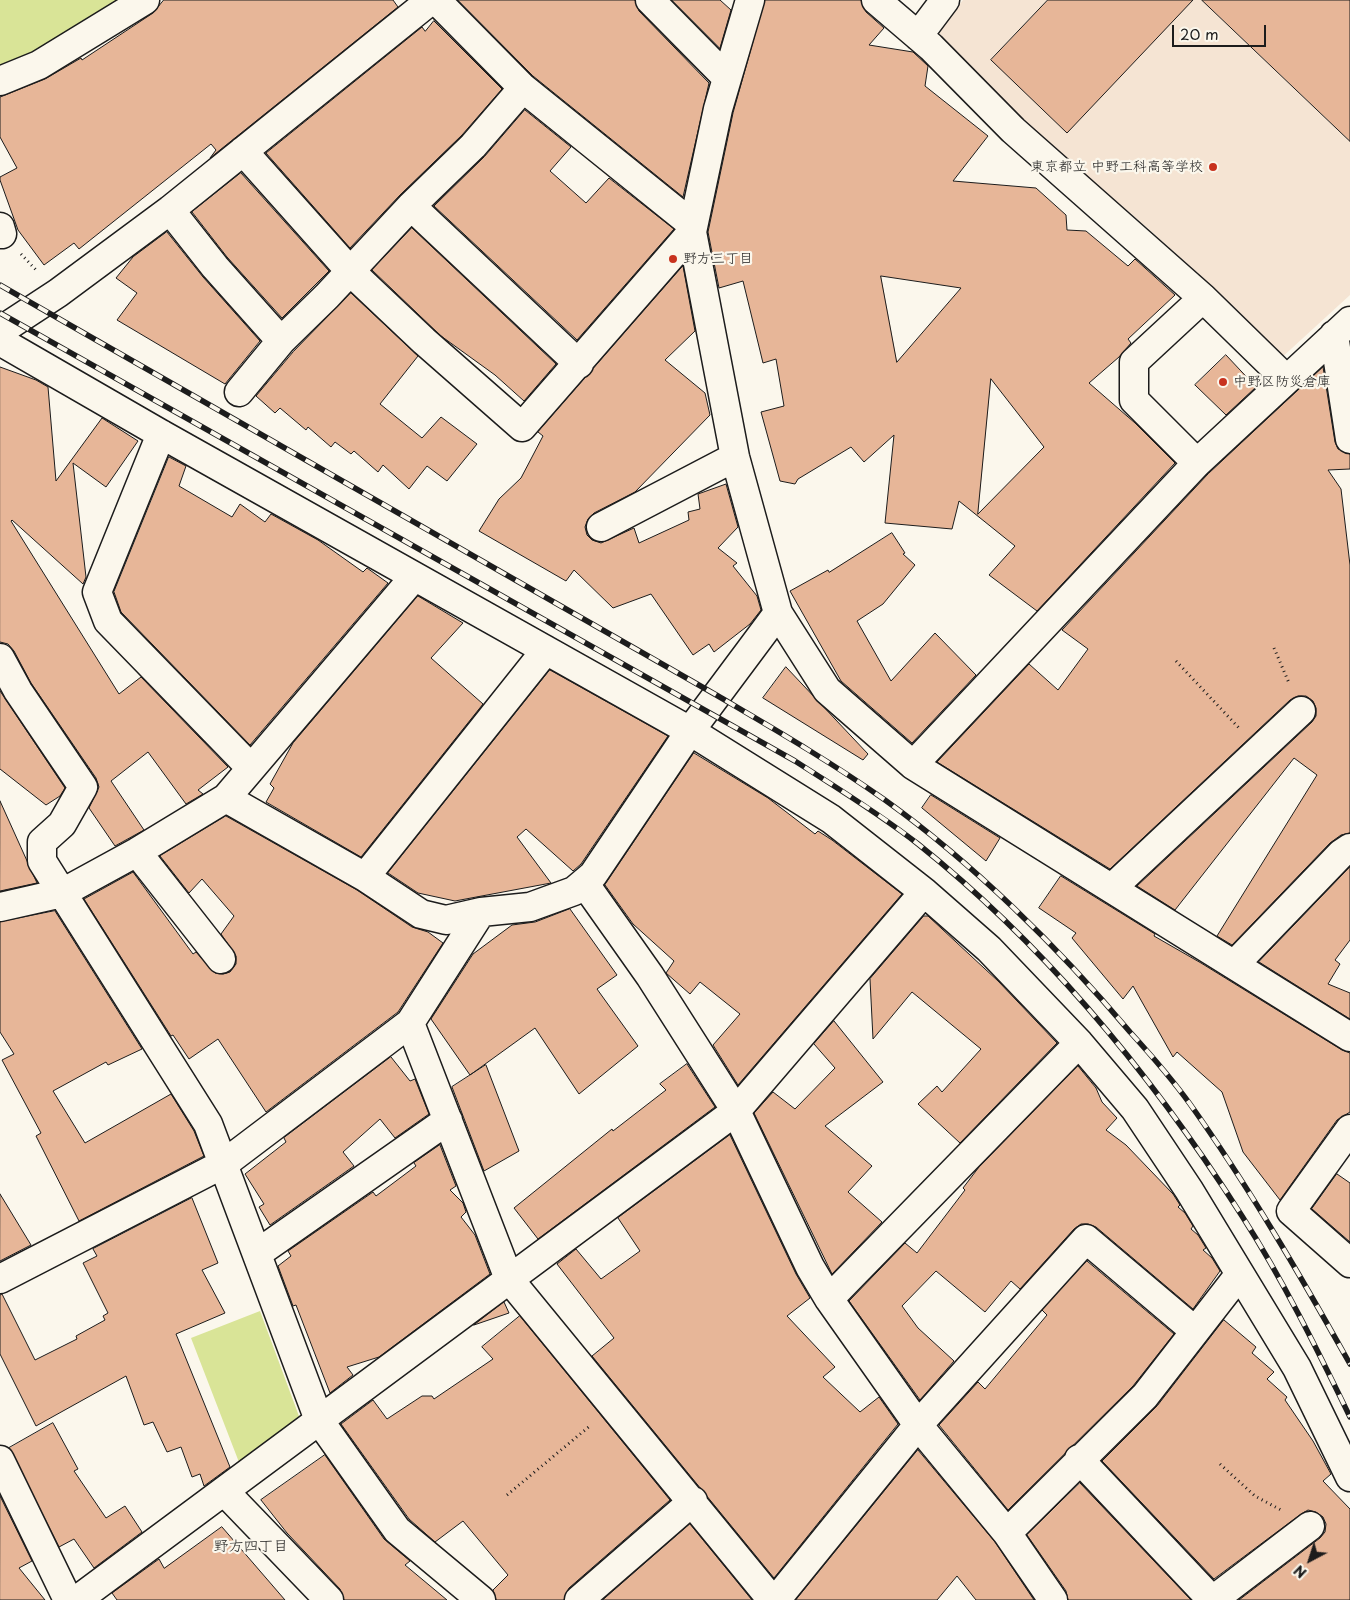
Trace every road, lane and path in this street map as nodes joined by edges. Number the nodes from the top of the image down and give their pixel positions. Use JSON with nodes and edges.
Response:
{"nodes":[{"id":1,"x":145,"y":0,"type":"edge"},
{"id":2,"x":431,"y":0,"type":"edge"},
{"id":3,"x":436,"y":0,"type":"edge"},
{"id":4,"x":650,"y":0,"type":"edge"},
{"id":5,"x":750,"y":0,"type":"edge"},
{"id":6,"x":876,"y":0,"type":"edge"},
{"id":7,"x":945,"y":0,"type":"edge"},
{"id":8,"x":918,"y":36,"type":"junction"},
{"id":9,"x":727,"y":78,"type":"junction"},
{"id":10,"x":0,"y":81,"type":"edge"},
{"id":11,"x":523,"y":88,"type":"junction"},
{"id":12,"x":243,"y":151,"type":"junction"},
{"id":13,"x":411,"y":206,"type":"junction"},
{"id":14,"x":170,"y":210,"type":"junction"},
{"id":15,"x":693,"y":228,"type":"junction"},
{"id":16,"x":1,"y":230,"type":"edge"},
{"id":17,"x":350,"y":271,"type":"junction"},
{"id":18,"x":58,"y":293,"type":"junction"},
{"id":19,"x":1203,"y":298,"type":"junction"},
{"id":20,"x":1342,"y":328,"type":"edge"},
{"id":21,"x":0,"y":331,"type":"edge"},
{"id":22,"x":0,"y":341,"type":"edge"},
{"id":23,"x":281,"y":341,"type":"junction"},
{"id":24,"x":579,"y":364,"type":"junction"},
{"id":25,"x":1286,"y":380,"type":"junction"},
{"id":26,"x":239,"y":392,"type":"dead end"},
{"id":27,"x":160,"y":434,"type":"junction"},
{"id":28,"x":1350,"y":439,"type":"edge"},
{"id":29,"x":735,"y":457,"type":"junction"},
{"id":30,"x":1197,"y":463,"type":"junction"},
{"id":31,"x":601,"y":527,"type":"dead end"},
{"id":32,"x":414,"y":576,"type":"junction"},
{"id":33,"x":778,"y":613,"type":"junction"},
{"id":34,"x":1274,"y":648,"type":"dead end"},
{"id":35,"x":546,"y":650,"type":"junction"},
{"id":36,"x":0,"y":658,"type":"edge"},
{"id":37,"x":1176,"y":661,"type":"dead end"},
{"id":38,"x":1301,"y":711,"type":"joint"},
{"id":39,"x":690,"y":732,"type":"junction"},
{"id":40,"x":1261,"y":750,"type":"junction"},
{"id":41,"x":913,"y":765,"type":"junction"},
{"id":42,"x":250,"y":767,"type":"junction"},
{"id":43,"x":226,"y":798,"type":"junction"},
{"id":44,"x":1350,"y":848,"type":"edge"},
{"id":45,"x":137,"y":852,"type":"junction"},
{"id":46,"x":365,"y":877,"type":"junction"},
{"id":47,"x":585,"y":884,"type":"junction"},
{"id":48,"x":1112,"y":888,"type":"junction"},
{"id":49,"x":924,"y":892,"type":"junction"},
{"id":50,"x":62,"y":893,"type":"junction"},
{"id":51,"x":0,"y":907,"type":"edge"},
{"id":52,"x":481,"y":912,"type":"junction"},
{"id":53,"x":220,"y":959,"type":"dead end"},
{"id":54,"x":1235,"y":964,"type":"junction"},
{"id":55,"x":410,"y":1023,"type":"junction"},
{"id":56,"x":1350,"y":1038,"type":"edge"},
{"id":57,"x":1078,"y":1043,"type":"junction"},
{"id":58,"x":736,"y":1110,"type":"junction"},
{"id":59,"x":448,"y":1120,"type":"junction"},
{"id":60,"x":1350,"y":1129,"type":"edge"},
{"id":61,"x":225,"y":1163,"type":"junction"},
{"id":62,"x":258,"y":1253,"type":"junction"},
{"id":63,"x":1350,"y":1263,"type":"edge"},
{"id":64,"x":1239,"y":1275,"type":"junction"},
{"id":65,"x":0,"y":1279,"type":"edge"},
{"id":66,"x":509,"y":1279,"type":"junction"},
{"id":67,"x":829,"y":1299,"type":"junction"},
{"id":68,"x":1195,"y":1331,"type":"junction"},
{"id":69,"x":614,"y":1406,"type":"junction"},
{"id":70,"x":319,"y":1420,"type":"junction"},
{"id":71,"x":918,"y":1425,"type":"junction"},
{"id":72,"x":1079,"y":1459,"type":"junction"},
{"id":73,"x":0,"y":1460,"type":"edge"},
{"id":74,"x":1220,"y":1464,"type":"dead end"},
{"id":75,"x":1350,"y":1477,"type":"edge"},
{"id":76,"x":224,"y":1491,"type":"junction"},
{"id":77,"x":506,"y":1494,"type":"dead end"},
{"id":78,"x":693,"y":1501,"type":"junction"},
{"id":79,"x":1310,"y":1526,"type":"joint"},
{"id":80,"x":1007,"y":1533,"type":"junction"},
{"id":81,"x":68,"y":1600,"type":"edge"},
{"id":82,"x":77,"y":1600,"type":"edge"},
{"id":83,"x":329,"y":1600,"type":"edge"},
{"id":84,"x":481,"y":1600,"type":"edge"},
{"id":85,"x":579,"y":1600,"type":"edge"},
{"id":86,"x":774,"y":1600,"type":"edge"},
{"id":87,"x":1052,"y":1600,"type":"edge"},
{"id":88,"x":1212,"y":1600,"type":"edge"}],
"edges":[{"from":1,"to":10,"type":"street"},
{"from":2,"to":12,"type":"street"},
{"from":3,"to":11,"type":"street"},
{"from":4,"to":9,"type":"street"},
{"from":5,"to":9,"type":"street"},
{"from":6,"to":8,"type":"street"},
{"from":7,"to":8,"type":"street"},
{"from":8,"to":19,"type":"street"},
{"from":9,"to":15,"type":"street"},
{"from":11,"to":13,"type":"street"},
{"from":11,"to":15,"type":"street"},
{"from":12,"to":14,"type":"street"},
{"from":12,"to":17,"type":"street"},
{"from":13,"to":17,"type":"street"},
{"from":13,"to":24,"type":"street"},
{"from":14,"to":18,"type":"street"},
{"from":14,"to":23,"type":"street"},
{"from":15,"to":24,"type":"street"},
{"from":15,"to":29,"type":"street"},
{"from":16,"to":18,"type":"path"},
{"from":17,"to":23,"type":"street"},
{"from":17,"to":24,"type":"street"},
{"from":18,"to":21,"type":"street"},
{"from":19,"to":25,"type":"street"},
{"from":19,"to":30,"type":"street"},
{"from":20,"to":25,"type":"street"},
{"from":20,"to":28,"type":"street"},
{"from":22,"to":27,"type":"street"},
{"from":23,"to":26,"type":"street"},
{"from":25,"to":30,"type":"street"},
{"from":27,"to":32,"type":"street"},
{"from":27,"to":42,"type":"street"},
{"from":29,"to":31,"type":"street"},
{"from":29,"to":33,"type":"street"},
{"from":30,"to":41,"type":"street"},
{"from":32,"to":35,"type":"street"},
{"from":32,"to":42,"type":"street"},
{"from":33,"to":39,"type":"street"},
{"from":33,"to":41,"type":"street"},
{"from":34,"to":38,"type":"path"},
{"from":35,"to":39,"type":"street"},
{"from":35,"to":46,"type":"street"},
{"from":36,"to":50,"type":"street"},
{"from":37,"to":40,"type":"path"},
{"from":38,"to":40,"type":"street"},
{"from":39,"to":47,"type":"street"},
{"from":39,"to":49,"type":"street"},
{"from":40,"to":48,"type":"street"},
{"from":41,"to":48,"type":"street"},
{"from":42,"to":43,"type":"street"},
{"from":43,"to":45,"type":"street"},
{"from":43,"to":46,"type":"street"},
{"from":44,"to":54,"type":"street"},
{"from":45,"to":50,"type":"street"},
{"from":45,"to":53,"type":"street"},
{"from":46,"to":52,"type":"street"},
{"from":47,"to":52,"type":"street"},
{"from":47,"to":58,"type":"street"},
{"from":48,"to":54,"type":"street"},
{"from":49,"to":57,"type":"street"},
{"from":49,"to":58,"type":"street"},
{"from":50,"to":51,"type":"street"},
{"from":50,"to":61,"type":"street"},
{"from":52,"to":55,"type":"street"},
{"from":54,"to":56,"type":"street"},
{"from":55,"to":59,"type":"street"},
{"from":55,"to":61,"type":"street"},
{"from":57,"to":64,"type":"street"},
{"from":57,"to":67,"type":"street"},
{"from":58,"to":66,"type":"street"},
{"from":58,"to":67,"type":"street"},
{"from":59,"to":62,"type":"street"},
{"from":59,"to":66,"type":"street"},
{"from":60,"to":63,"type":"street"},
{"from":61,"to":62,"type":"street"},
{"from":61,"to":65,"type":"street"},
{"from":62,"to":70,"type":"street"},
{"from":64,"to":68,"type":"street"},
{"from":64,"to":75,"type":"street"},
{"from":66,"to":69,"type":"street"},
{"from":66,"to":70,"type":"street"},
{"from":67,"to":71,"type":"street"},
{"from":68,"to":71,"type":"street"},
{"from":68,"to":72,"type":"street"},
{"from":69,"to":77,"type":"path"},
{"from":69,"to":78,"type":"street"},
{"from":70,"to":76,"type":"street"},
{"from":70,"to":84,"type":"street"},
{"from":71,"to":80,"type":"street"},
{"from":71,"to":86,"type":"street"},
{"from":72,"to":80,"type":"street"},
{"from":72,"to":88,"type":"street"},
{"from":73,"to":81,"type":"street"},
{"from":74,"to":79,"type":"path"},
{"from":76,"to":82,"type":"street"},
{"from":76,"to":83,"type":"street"},
{"from":78,"to":85,"type":"street"},
{"from":78,"to":86,"type":"street"},
{"from":79,"to":88,"type":"street"},
{"from":80,"to":87,"type":"street"}]}
